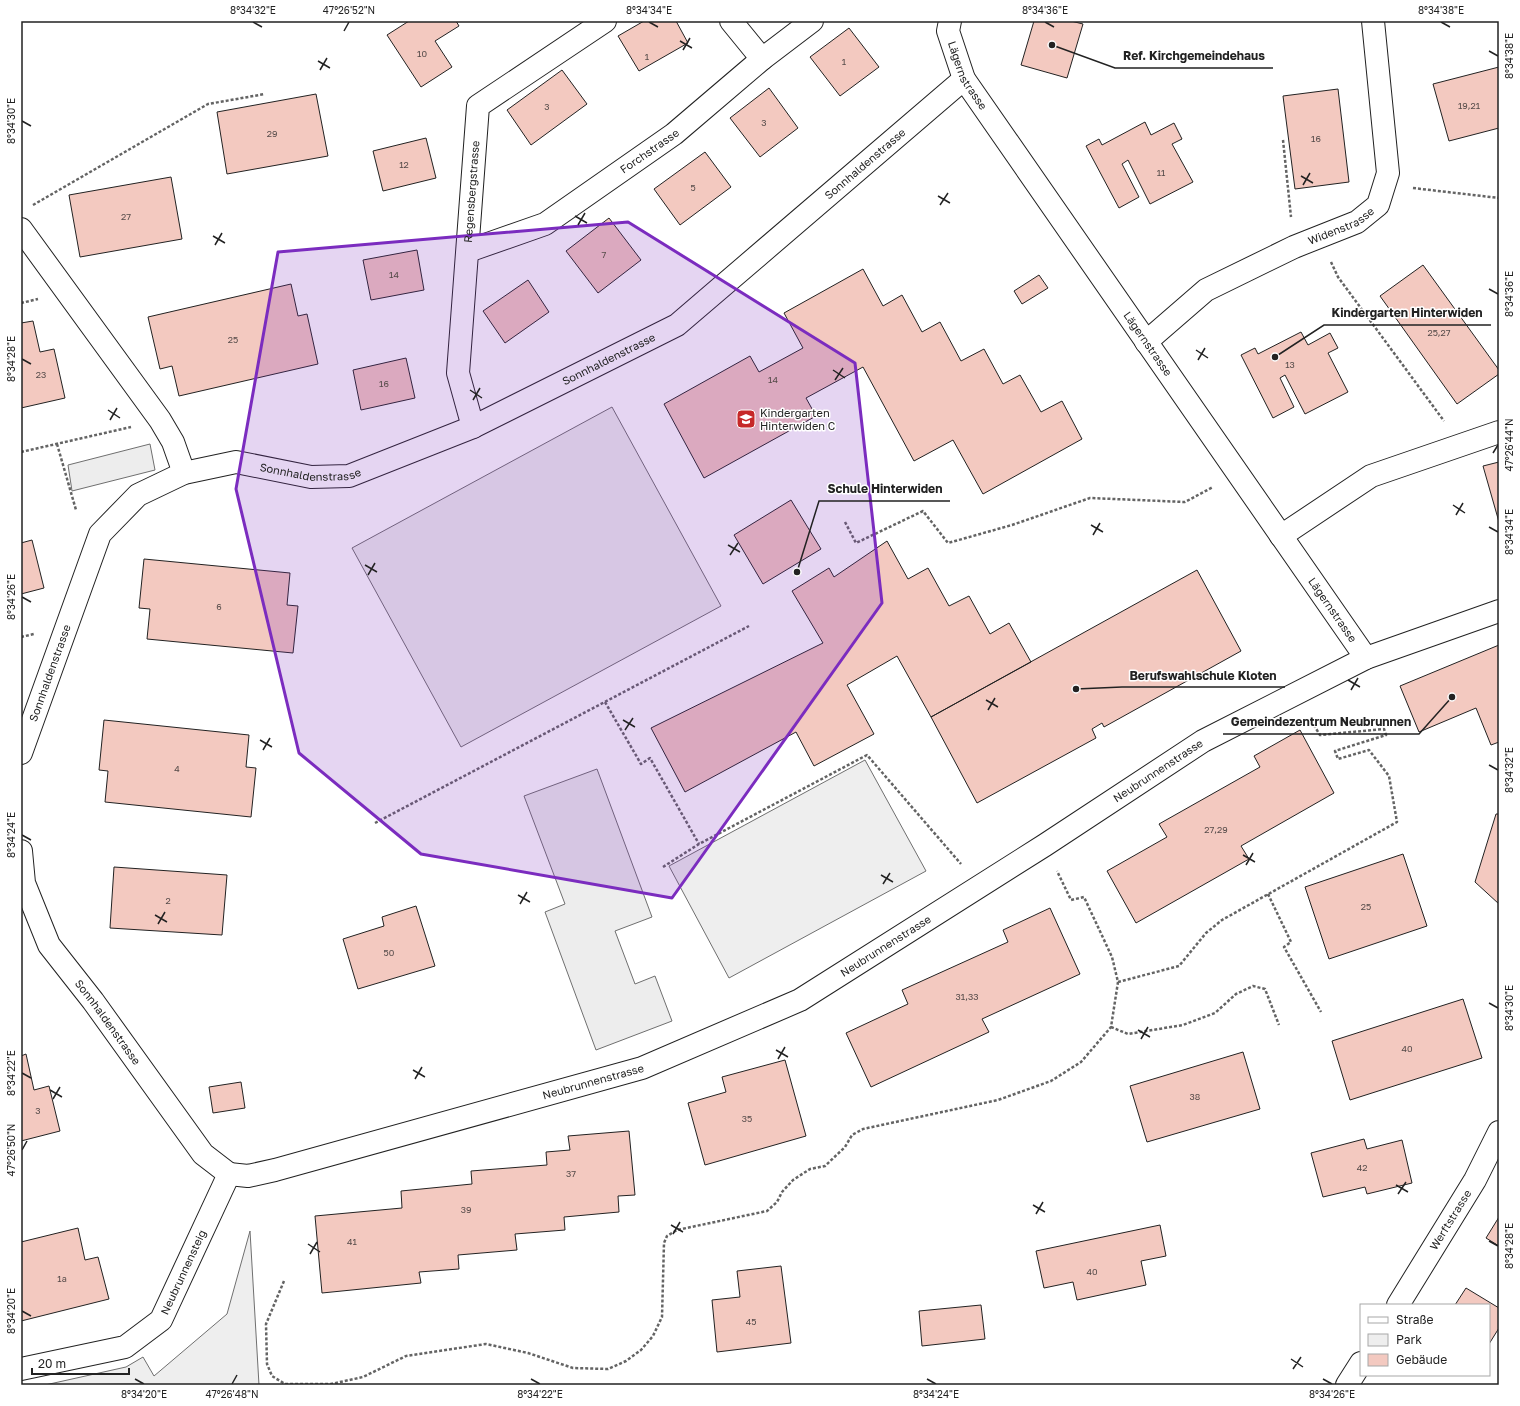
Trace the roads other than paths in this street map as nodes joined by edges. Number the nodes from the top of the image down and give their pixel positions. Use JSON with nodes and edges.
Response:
{"nodes":[{"id":1,"x":605,"y":21,"type":"edge"},
{"id":2,"x":731,"y":21,"type":"edge"},
{"id":3,"x":812,"y":21,"type":"edge"},
{"id":4,"x":1373,"y":21,"type":"edge"},
{"id":5,"x":943,"y":24,"type":"edge"},
{"id":6,"x":762,"y":59,"type":"junction"},
{"id":7,"x":964,"y":79,"type":"junction"},
{"id":8,"x":21,"y":230,"type":"edge"},
{"id":9,"x":468,"y":251,"type":"junction"},
{"id":10,"x":1146,"y":342,"type":"junction"},
{"id":11,"x":473,"y":427,"type":"junction"},
{"id":12,"x":1499,"y":432,"type":"edge"},
{"id":13,"x":184,"y":473,"type":"junction"},
{"id":14,"x":1281,"y":536,"type":"junction"},
{"id":15,"x":1499,"y":611,"type":"edge"},
{"id":16,"x":1366,"y":658,"type":"junction"},
{"id":17,"x":21,"y":753,"type":"edge"},
{"id":18,"x":21,"y":852,"type":"edge"},
{"id":19,"x":1499,"y":1132,"type":"edge"},
{"id":20,"x":229,"y":1174,"type":"junction"},
{"id":21,"x":1399,"y":1304,"type":"edge"},
{"id":22,"x":1360,"y":1365,"type":"edge"},
{"id":23,"x":21,"y":1370,"type":"edge"},
{"id":24,"x":1347,"y":1385,"type":"edge"}],
"edges":[{"from":1,"to":9,"type":"street","name":"Regensbergstrasse"},
{"from":2,"to":6,"type":"street"},
{"from":3,"to":6,"type":"street","name":"Forchstrasse"},
{"from":4,"to":10,"type":"street","name":"Widenstrasse"},
{"from":5,"to":7,"type":"street","name":"Lägernstrasse"},
{"from":6,"to":9,"type":"street","name":"Forchstrasse"},
{"from":7,"to":10,"type":"street","name":"Lägernstrasse"},
{"from":7,"to":11,"type":"street","name":"Sonnhaldenstrasse"},
{"from":8,"to":13,"type":"street"},
{"from":9,"to":11,"type":"street","name":"Regensbergstrasse"},
{"from":10,"to":14,"type":"street","name":"Lägernstrasse"},
{"from":11,"to":13,"type":"street","name":"Sonnhaldenstrasse"},
{"from":12,"to":14,"type":"street"},
{"from":13,"to":17,"type":"street","name":"Sonnhaldenstrasse"},
{"from":14,"to":16,"type":"street","name":"Lägernstrasse"},
{"from":15,"to":16,"type":"street","name":"Neubrunnenstrasse"},
{"from":16,"to":20,"type":"street","name":"Neubrunnenstrasse"},
{"from":18,"to":20,"type":"street","name":"Sonnhaldenstrasse"},
{"from":19,"to":21,"type":"street","name":"Werftstrasse"},
{"from":20,"to":23,"type":"street","name":"Neubrunnensteig"},
{"from":22,"to":24,"type":"street"}]}
